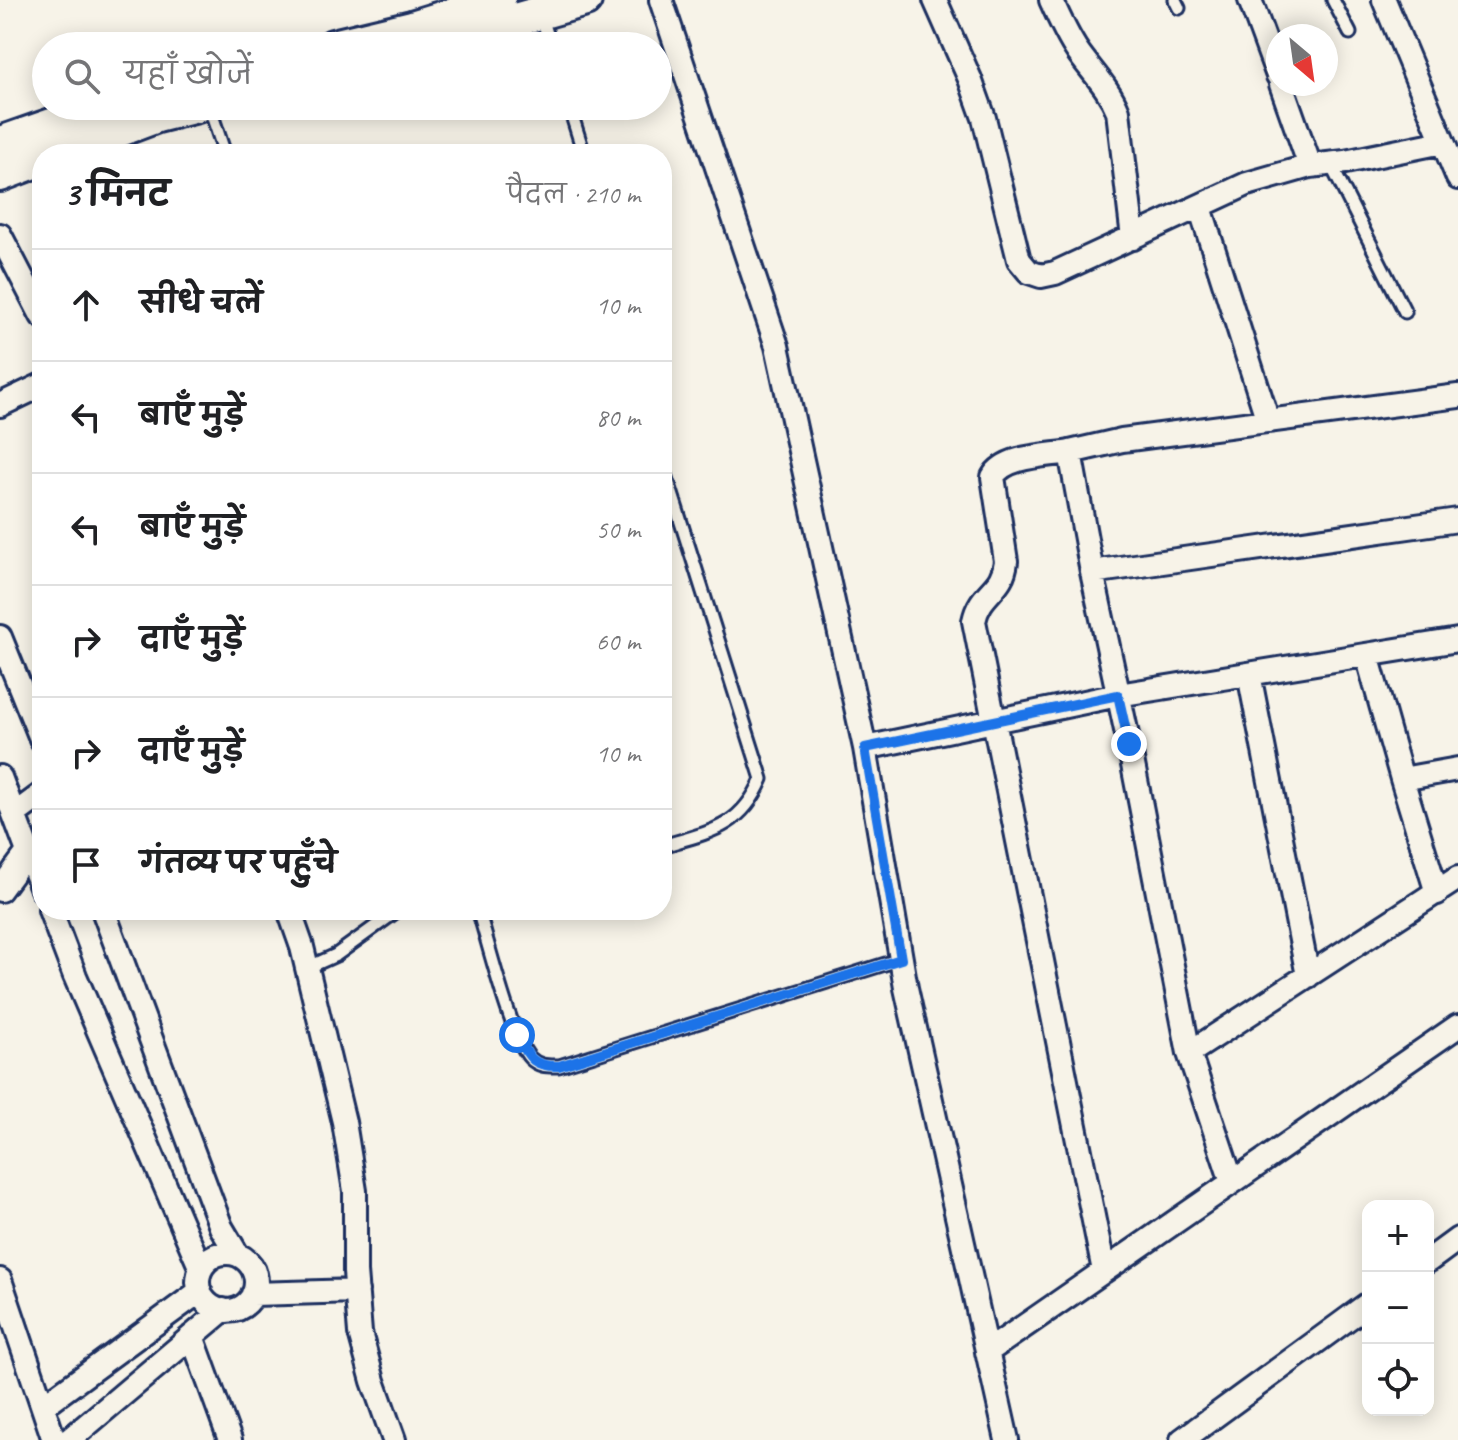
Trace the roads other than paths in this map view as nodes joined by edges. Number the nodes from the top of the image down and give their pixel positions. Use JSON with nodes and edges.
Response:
{"nodes":[{"id":1,"x":499,"y":0,"type":"edge"},
{"id":2,"x":585,"y":0,"type":"edge"},
{"id":3,"x":661,"y":0,"type":"edge"},
{"id":4,"x":935,"y":0,"type":"edge"},
{"id":5,"x":1051,"y":0,"type":"edge"},
{"id":6,"x":1250,"y":0,"type":"edge"},
{"id":7,"x":1333,"y":0,"type":"edge"},
{"id":8,"x":1384,"y":0,"type":"edge"},
{"id":9,"x":541,"y":14,"type":"junction"},
{"id":10,"x":391,"y":32,"type":"edge"},
{"id":11,"x":475,"y":32,"type":"edge"},
{"id":12,"x":547,"y":32,"type":"edge"},
{"id":13,"x":672,"y":32,"type":"edge"},
{"id":14,"x":672,"y":33,"type":"edge"},
{"id":15,"x":1350,"y":33,"type":"dead end"},
{"id":16,"x":1266,"y":43,"type":"edge"},
{"id":17,"x":1287,"y":96,"type":"edge"},
{"id":18,"x":66,"y":120,"type":"edge"},
{"id":19,"x":146,"y":120,"type":"edge"},
{"id":20,"x":214,"y":120,"type":"edge"},
{"id":21,"x":573,"y":120,"type":"edge"},
{"id":22,"x":1443,"y":142,"type":"junction"},
{"id":23,"x":0,"y":143,"type":"edge"},
{"id":24,"x":83,"y":144,"type":"edge"},
{"id":25,"x":222,"y":144,"type":"edge"},
{"id":26,"x":581,"y":144,"type":"edge"},
{"id":27,"x":32,"y":163,"type":"edge"},
{"id":28,"x":1320,"y":164,"type":"junction"},
{"id":29,"x":0,"y":175,"type":"edge"},
{"id":30,"x":1458,"y":178,"type":"edge"},
{"id":31,"x":1200,"y":207,"type":"junction"},
{"id":32,"x":0,"y":235,"type":"edge"},
{"id":33,"x":1133,"y":238,"type":"junction"},
{"id":34,"x":32,"y":297,"type":"edge"},
{"id":35,"x":1405,"y":312,"type":"dead end"},
{"id":36,"x":32,"y":390,"type":"edge"},
{"id":37,"x":1458,"y":396,"type":"edge"},
{"id":38,"x":0,"y":405,"type":"edge"},
{"id":39,"x":1268,"y":421,"type":"junction"},
{"id":40,"x":1070,"y":452,"type":"junction"},
{"id":41,"x":672,"y":493,"type":"edge"},
{"id":42,"x":1458,"y":520,"type":"edge"},
{"id":43,"x":1092,"y":572,"type":"junction"},
{"id":44,"x":0,"y":637,"type":"edge"},
{"id":45,"x":1458,"y":640,"type":"edge"},
{"id":46,"x":1367,"y":655,"type":"junction"},
{"id":47,"x":1249,"y":674,"type":"junction"},
{"id":48,"x":8,"y":681,"type":"edge"},
{"id":49,"x":1118,"y":695,"type":"junction"},
{"id":50,"x":992,"y":721,"type":"junction"},
{"id":51,"x":32,"y":723,"type":"edge"},
{"id":52,"x":865,"y":748,"type":"junction"},
{"id":53,"x":1458,"y":769,"type":"edge"},
{"id":54,"x":0,"y":777,"type":"edge"},
{"id":55,"x":1402,"y":779,"type":"junction"},
{"id":56,"x":32,"y":801,"type":"edge"},
{"id":57,"x":15,"y":814,"type":"junction"},
{"id":58,"x":672,"y":843,"type":"edge"},
{"id":59,"x":28,"y":852,"type":"junction"},
{"id":60,"x":32,"y":863,"type":"edge"},
{"id":61,"x":1458,"y":878,"type":"edge"},
{"id":62,"x":0,"y":890,"type":"edge"},
{"id":63,"x":1437,"y":893,"type":"junction"},
{"id":64,"x":53,"y":920,"type":"edge"},
{"id":65,"x":107,"y":920,"type":"edge"},
{"id":66,"x":292,"y":920,"type":"edge"},
{"id":67,"x":384,"y":920,"type":"edge"},
{"id":68,"x":481,"y":920,"type":"edge"},
{"id":69,"x":901,"y":959,"type":"junction"},
{"id":70,"x":307,"y":968,"type":"junction"},
{"id":71,"x":1308,"y":976,"type":"junction"},
{"id":72,"x":1458,"y":1026,"type":"edge"},
{"id":73,"x":1189,"y":1053,"type":"junction"},
{"id":74,"x":1232,"y":1182,"type":"junction"},
{"id":75,"x":1458,"y":1239,"type":"edge"},
{"id":76,"x":237,"y":1254,"type":"junction"},
{"id":77,"x":1434,"y":1257,"type":"edge"},
{"id":78,"x":1104,"y":1271,"type":"junction"},
{"id":79,"x":0,"y":1280,"type":"edge"},
{"id":80,"x":200,"y":1280,"type":"junction"},
{"id":81,"x":357,"y":1291,"type":"junction"},
{"id":82,"x":253,"y":1294,"type":"junction"},
{"id":83,"x":1362,"y":1308,"type":"edge"},
{"id":84,"x":223,"y":1310,"type":"junction"},
{"id":85,"x":192,"y":1336,"type":"junction"},
{"id":86,"x":987,"y":1352,"type":"junction"},
{"id":87,"x":43,"y":1406,"type":"junction"},
{"id":88,"x":54,"y":1440,"type":"edge"},
{"id":89,"x":69,"y":1440,"type":"edge"},
{"id":90,"x":230,"y":1440,"type":"edge"},
{"id":91,"x":394,"y":1440,"type":"edge"},
{"id":92,"x":1007,"y":1440,"type":"edge"},
{"id":93,"x":1182,"y":1440,"type":"edge"}],
"edges":[{"from":1,"to":10,"type":"main road"},
{"from":2,"to":9,"type":"main road"},
{"from":3,"to":13,"type":"street"},
{"from":4,"to":33,"type":"street"},
{"from":5,"to":33,"type":"street"},
{"from":6,"to":16,"type":"street"},
{"from":7,"to":15,"type":"lane"},
{"from":8,"to":22,"type":"street"},
{"from":9,"to":11,"type":"main road"},
{"from":9,"to":12,"type":"lane"},
{"from":14,"to":52,"type":"street"},
{"from":17,"to":28,"type":"street"},
{"from":18,"to":23,"type":"main road"},
{"from":19,"to":24,"type":"main road"},
{"from":20,"to":25,"type":"lane"},
{"from":21,"to":26,"type":"lane"},
{"from":22,"to":28,"type":"street"},
{"from":22,"to":30,"type":"street"},
{"from":27,"to":29,"type":"main road"},
{"from":28,"to":31,"type":"street"},
{"from":28,"to":35,"type":"lane"},
{"from":31,"to":33,"type":"street"},
{"from":31,"to":39,"type":"street"},
{"from":32,"to":34,"type":"street"},
{"from":36,"to":38,"type":"street"},
{"from":37,"to":39,"type":"street"},
{"from":39,"to":40,"type":"street"},
{"from":40,"to":43,"type":"street"},
{"from":40,"to":50,"type":"street"},
{"from":41,"to":58,"type":"lane"},
{"from":42,"to":43,"type":"street"},
{"from":43,"to":49,"type":"street"},
{"from":44,"to":48,"type":"street"},
{"from":45,"to":46,"type":"street"},
{"from":46,"to":47,"type":"street"},
{"from":46,"to":55,"type":"street"},
{"from":47,"to":49,"type":"street"},
{"from":47,"to":71,"type":"street"},
{"from":48,"to":51,"type":"street"},
{"from":49,"to":50,"type":"street"},
{"from":49,"to":73,"type":"street"},
{"from":50,"to":52,"type":"street"},
{"from":50,"to":78,"type":"street"},
{"from":52,"to":69,"type":"street"},
{"from":53,"to":55,"type":"street"},
{"from":54,"to":57,"type":"street"},
{"from":55,"to":63,"type":"street"},
{"from":56,"to":57,"type":"street"},
{"from":57,"to":59,"type":"street"},
{"from":59,"to":60,"type":"street"},
{"from":59,"to":62,"type":"street"},
{"from":61,"to":63,"type":"street"},
{"from":63,"to":71,"type":"street"},
{"from":64,"to":80,"type":"street"},
{"from":65,"to":76,"type":"street"},
{"from":66,"to":70,"type":"street"},
{"from":67,"to":70,"type":"lane"},
{"from":68,"to":69,"type":"lane"},
{"from":69,"to":86,"type":"street"},
{"from":70,"to":81,"type":"street"},
{"from":71,"to":73,"type":"street"},
{"from":72,"to":74,"type":"street"},
{"from":73,"to":74,"type":"street"},
{"from":74,"to":78,"type":"street"},
{"from":75,"to":77,"type":"street"},
{"from":76,"to":80,"type":"street"},
{"from":76,"to":82,"type":"street"},
{"from":78,"to":86,"type":"street"},
{"from":79,"to":87,"type":"street"},
{"from":80,"to":84,"type":"street"},
{"from":80,"to":87,"type":"street"},
{"from":81,"to":82,"type":"street"},
{"from":81,"to":91,"type":"street"},
{"from":82,"to":84,"type":"street"},
{"from":83,"to":93,"type":"street"},
{"from":84,"to":85,"type":"street"},
{"from":85,"to":89,"type":"street"},
{"from":85,"to":90,"type":"street"},
{"from":86,"to":92,"type":"street"},
{"from":87,"to":88,"type":"street"}]}
